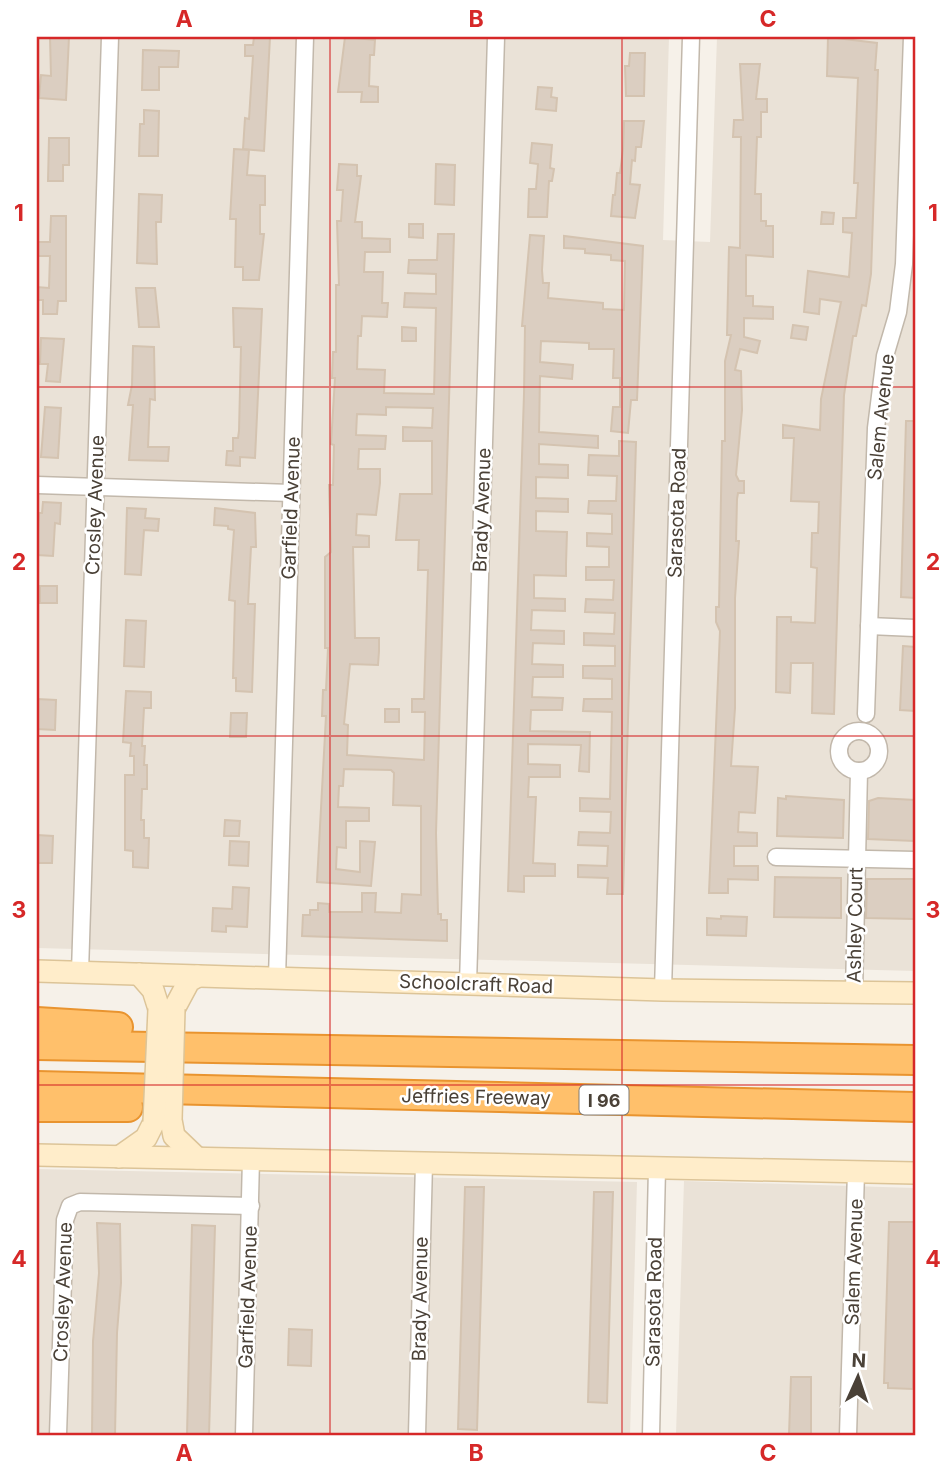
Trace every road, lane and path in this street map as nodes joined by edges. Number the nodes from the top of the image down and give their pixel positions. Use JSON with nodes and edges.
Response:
{"nodes":[{"id":1,"x":110,"y":37,"type":"edge"},
{"id":2,"x":305,"y":37,"type":"edge"},
{"id":3,"x":496,"y":37,"type":"edge"},
{"id":4,"x":691,"y":37,"type":"edge"},
{"id":5,"x":912,"y":37,"type":"edge"},
{"id":6,"x":37,"y":485,"type":"edge"},
{"id":7,"x":96,"y":486,"type":"junction"},
{"id":8,"x":291,"y":493,"type":"junction"},
{"id":9,"x":869,"y":626,"type":"junction"},
{"id":10,"x":915,"y":628,"type":"edge"},
{"id":11,"x":866,"y":714,"type":"dead end"},
{"id":12,"x":859,"y":771,"type":"dead end"},
{"id":13,"x":776,"y":857,"type":"dead end"},
{"id":14,"x":857,"y":858,"type":"junction"},
{"id":15,"x":915,"y":860,"type":"edge"},
{"id":16,"x":37,"y":971,"type":"edge"},
{"id":17,"x":80,"y":972,"type":"junction"},
{"id":18,"x":139,"y":974,"type":"junction"},
{"id":19,"x":198,"y":976,"type":"junction"},
{"id":20,"x":277,"y":978,"type":"junction"},
{"id":21,"x":468,"y":984,"type":"junction"},
{"id":22,"x":663,"y":990,"type":"junction"},
{"id":23,"x":854,"y":992,"type":"junction"},
{"id":24,"x":915,"y":993,"type":"edge"},
{"id":25,"x":166,"y":1009,"type":"junction"},
{"id":26,"x":37,"y":1022,"type":"edge"},
{"id":27,"x":37,"y":1045,"type":"edge"},
{"id":28,"x":495,"y":1052,"type":"junction"},
{"id":29,"x":915,"y":1060,"type":"edge"},
{"id":30,"x":37,"y":1086,"type":"edge"},
{"id":31,"x":293,"y":1093,"type":"junction"},
{"id":32,"x":37,"y":1107,"type":"edge"},
{"id":33,"x":915,"y":1107,"type":"edge"},
{"id":34,"x":162,"y":1121,"type":"junction"},
{"id":35,"x":37,"y":1155,"type":"edge"},
{"id":36,"x":119,"y":1157,"type":"junction"},
{"id":37,"x":197,"y":1158,"type":"junction"},
{"id":38,"x":251,"y":1159,"type":"junction"},
{"id":39,"x":424,"y":1163,"type":"junction"},
{"id":40,"x":657,"y":1168,"type":"junction"},
{"id":41,"x":856,"y":1172,"type":"junction"},
{"id":42,"x":915,"y":1173,"type":"edge"},
{"id":43,"x":251,"y":1206,"type":"junction"},
{"id":44,"x":58,"y":1435,"type":"edge"},
{"id":45,"x":244,"y":1435,"type":"edge"},
{"id":46,"x":417,"y":1435,"type":"edge"},
{"id":47,"x":651,"y":1435,"type":"edge"},
{"id":48,"x":848,"y":1435,"type":"edge"}],
"edges":[{"from":1,"to":7,"type":"street","name":"Crosley Avenue"},
{"from":2,"to":8,"type":"street","name":"Garfield Avenue"},
{"from":3,"to":21,"type":"street","name":"Brady Avenue"},
{"from":4,"to":22,"type":"street","name":"Sarasota Road"},
{"from":5,"to":9,"type":"street","name":"Salem Avenue"},
{"from":6,"to":7,"type":"street"},
{"from":7,"to":8,"type":"street"},
{"from":7,"to":17,"type":"street","name":"Crosley Avenue"},
{"from":8,"to":20,"type":"street","name":"Garfield Avenue"},
{"from":9,"to":10,"type":"street"},
{"from":9,"to":11,"type":"street","name":"Salem Avenue"},
{"from":12,"to":14,"type":"street","name":"Ashley Court"},
{"from":13,"to":14,"type":"street","name":"Ashley Court"},
{"from":14,"to":15,"type":"street","name":"Ashley Court"},
{"from":14,"to":23,"type":"street","name":"Ashley Court"},
{"from":16,"to":17,"type":"main road","name":"Schoolcraft Road"},
{"from":17,"to":18,"type":"main road","name":"Schoolcraft Road"},
{"from":18,"to":19,"type":"main road","name":"Schoolcraft Road"},
{"from":18,"to":25,"type":"main road"},
{"from":19,"to":20,"type":"main road","name":"Schoolcraft Road"},
{"from":19,"to":25,"type":"main road"},
{"from":20,"to":21,"type":"main road","name":"Schoolcraft Road"},
{"from":21,"to":22,"type":"main road","name":"Schoolcraft Road"},
{"from":22,"to":23,"type":"main road","name":"Schoolcraft Road"},
{"from":23,"to":24,"type":"main road","name":"Schoolcraft Road"},
{"from":25,"to":34,"type":"main road","bridge":true},
{"from":26,"to":28,"type":"highway"},
{"from":27,"to":28,"type":"highway"},
{"from":28,"to":29,"type":"highway"},
{"from":30,"to":31,"type":"highway","name":"Jeffries Freeway","number":"I 96"},
{"from":31,"to":32,"type":"highway"},
{"from":31,"to":33,"type":"highway","name":"Jeffries Freeway","number":"I 96"},
{"from":34,"to":36,"type":"main road"},
{"from":34,"to":37,"type":"main road"},
{"from":35,"to":36,"type":"main road"},
{"from":36,"to":37,"type":"main road"},
{"from":37,"to":38,"type":"main road"},
{"from":38,"to":39,"type":"main road"},
{"from":38,"to":43,"type":"street","name":"Garfield Avenue"},
{"from":39,"to":40,"type":"main road"},
{"from":39,"to":46,"type":"street","name":"Brady Avenue"},
{"from":40,"to":41,"type":"main road"},
{"from":40,"to":47,"type":"street","name":"Sarasota Road"},
{"from":41,"to":42,"type":"main road"},
{"from":41,"to":48,"type":"street","name":"Salem Avenue"},
{"from":43,"to":44,"type":"street","name":"Crosley Avenue"},
{"from":43,"to":45,"type":"street","name":"Garfield Avenue"}]}
